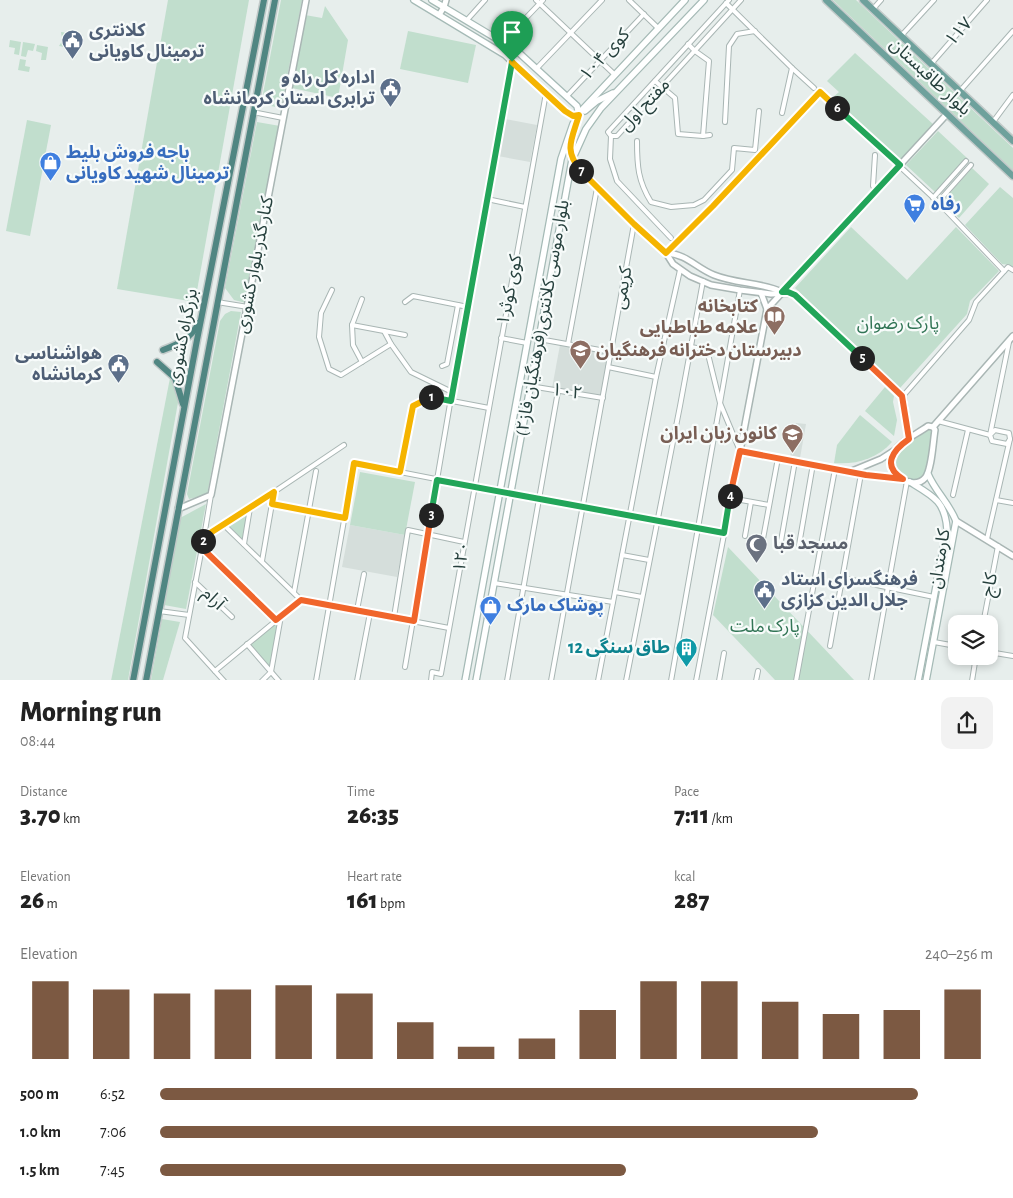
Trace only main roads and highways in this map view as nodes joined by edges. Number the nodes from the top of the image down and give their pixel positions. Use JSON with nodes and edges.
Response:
{"nodes":[{"id":1,"x":264,"y":0,"type":"edge"},
{"id":2,"x":275,"y":0,"type":"edge"},
{"id":3,"x":414,"y":0,"type":"edge"},
{"id":4,"x":432,"y":0,"type":"edge"},
{"id":5,"x":685,"y":0,"type":"edge"},
{"id":6,"x":704,"y":0,"type":"edge"},
{"id":7,"x":826,"y":0,"type":"edge"},
{"id":8,"x":863,"y":0,"type":"edge"},
{"id":9,"x":615,"y":92,"type":"junction"},
{"id":10,"x":579,"y":115,"type":"junction"},
{"id":11,"x":1013,"y":141,"type":"edge"},
{"id":12,"x":572,"y":160,"type":"junction"},
{"id":13,"x":1013,"y":176,"type":"edge"},
{"id":14,"x":202,"y":318,"type":"junction"},
{"id":15,"x":197,"y":340,"type":"junction"},
{"id":16,"x":209,"y":344,"type":"junction"},
{"id":17,"x":163,"y":350,"type":"dead end"},
{"id":18,"x":157,"y":362,"type":"dead end"},
{"id":19,"x":190,"y":378,"type":"junction"},
{"id":20,"x":202,"y":381,"type":"junction"},
{"id":21,"x":183,"y":414,"type":"junction"},
{"id":22,"x":928,"y":474,"type":"road end"},
{"id":23,"x":907,"y":480,"type":"road end"},
{"id":24,"x":934,"y":597,"type":"junction"},
{"id":25,"x":942,"y":599,"type":"junction"},
{"id":26,"x":133,"y":680,"type":"edge"},
{"id":27,"x":146,"y":680,"type":"edge"},
{"id":28,"x":466,"y":680,"type":"edge"},
{"id":29,"x":476,"y":680,"type":"edge"},
{"id":30,"x":918,"y":680,"type":"edge"},
{"id":31,"x":926,"y":680,"type":"edge"}],
"edges":[{"from":1,"to":14,"type":"highway","name":"بزرگراه کشوری"},
{"from":2,"to":16,"type":"highway","name":"بزرگراه کشوری"},
{"from":3,"to":10,"type":"main road"},
{"from":4,"to":10,"type":"main road"},
{"from":5,"to":10,"type":"main road","name":"بلوار موسی کلانتری(فرهنگیان فاز۲)"},
{"from":6,"to":9,"type":"main road","name":"بلوار موسی کلانتری(فرهنگیان فاز۲)"},
{"from":7,"to":13,"type":"main road","name":"بلوار طاقبستان"},
{"from":8,"to":11,"type":"main road","name":"بلوار طاقبستان"},
{"from":9,"to":10,"type":"main road"},
{"from":9,"to":12,"type":"main road","name":"بلوار موسی کلانتری(فرهنگیان فاز۲)"},
{"from":10,"to":12,"type":"main road"},
{"from":10,"to":28,"type":"main road","name":"بلوار موسی کلانتری(فرهنگیان فاز۲)"},
{"from":12,"to":29,"type":"main road","name":"بلوار موسی کلانتری(فرهنگیان فاز۲)"},
{"from":14,"to":15,"type":"highway","name":"بزرگراه کشوری"},
{"from":14,"to":17,"type":"highway"},
{"from":15,"to":16,"type":"highway"},
{"from":15,"to":19,"type":"highway","name":"بزرگراه کشوری"},
{"from":16,"to":20,"type":"highway","name":"بزرگراه کشوری"},
{"from":18,"to":21,"type":"highway"},
{"from":19,"to":20,"type":"highway"},
{"from":19,"to":21,"type":"highway","name":"بزرگراه کشوری"},
{"from":20,"to":27,"type":"highway","name":"بزرگراه کشوری"},
{"from":21,"to":26,"type":"highway","name":"بزرگراه کشوری"},
{"from":22,"to":25,"type":"main road","name":"کارمندان"},
{"from":23,"to":24,"type":"main road","name":"کارمندان"},
{"from":24,"to":25,"type":"main road"},
{"from":24,"to":30,"type":"main road","name":"کارمندان"},
{"from":25,"to":31,"type":"main road","name":"کارمندان"}]}
